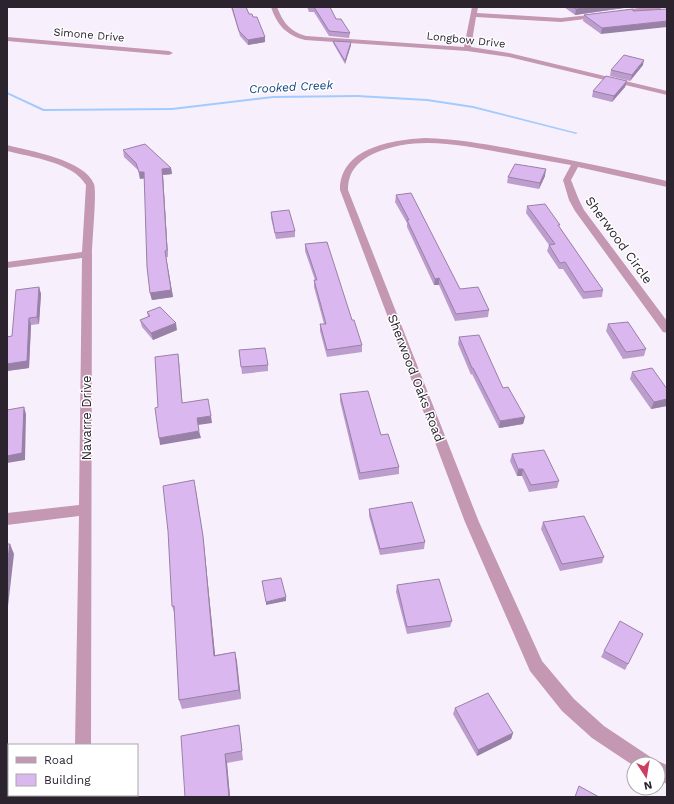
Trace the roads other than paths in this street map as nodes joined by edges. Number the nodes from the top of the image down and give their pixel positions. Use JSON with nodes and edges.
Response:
{"nodes":[{"id":1,"x":274,"y":7,"type":"edge"},
{"id":2,"x":475,"y":7,"type":"edge"},
{"id":3,"x":660,"y":7,"type":"edge"},
{"id":4,"x":613,"y":14,"type":"edge"},
{"id":5,"x":474,"y":15,"type":"junction"},
{"id":6,"x":606,"y":15,"type":"edge"},
{"id":7,"x":7,"y":39,"type":"edge"},
{"id":8,"x":467,"y":49,"type":"junction"},
{"id":9,"x":169,"y":53,"type":"dead end"},
{"id":10,"x":667,"y":93,"type":"edge"},
{"id":11,"x":7,"y":148,"type":"edge"},
{"id":12,"x":576,"y":163,"type":"junction"},
{"id":13,"x":667,"y":184,"type":"edge"},
{"id":14,"x":87,"y":254,"type":"junction"},
{"id":15,"x":7,"y":265,"type":"edge"},
{"id":16,"x":667,"y":328,"type":"edge"},
{"id":17,"x":86,"y":510,"type":"junction"},
{"id":18,"x":7,"y":519,"type":"edge"},
{"id":19,"x":83,"y":744,"type":"edge"},
{"id":20,"x":633,"y":756,"type":"edge"}],
"edges":[{"from":1,"to":8,"type":"street","name":"Longbow Drive"},
{"from":2,"to":5,"type":"street"},
{"from":3,"to":4,"type":"street"},
{"from":5,"to":6,"type":"street"},
{"from":5,"to":8,"type":"street"},
{"from":7,"to":9,"type":"street","name":"Simone Drive"},
{"from":8,"to":10,"type":"street","name":"Longbow Drive"},
{"from":11,"to":14,"type":"street","name":"Navarre Drive"},
{"from":12,"to":13,"type":"street","name":"Sherwood Oaks Road"},
{"from":12,"to":16,"type":"street","name":"Sherwood Circle"},
{"from":12,"to":20,"type":"street","name":"Sherwood Oaks Road"},
{"from":14,"to":15,"type":"street"},
{"from":14,"to":17,"type":"street","name":"Navarre Drive"},
{"from":17,"to":18,"type":"street"},
{"from":17,"to":19,"type":"street","name":"Navarre Drive"}]}
